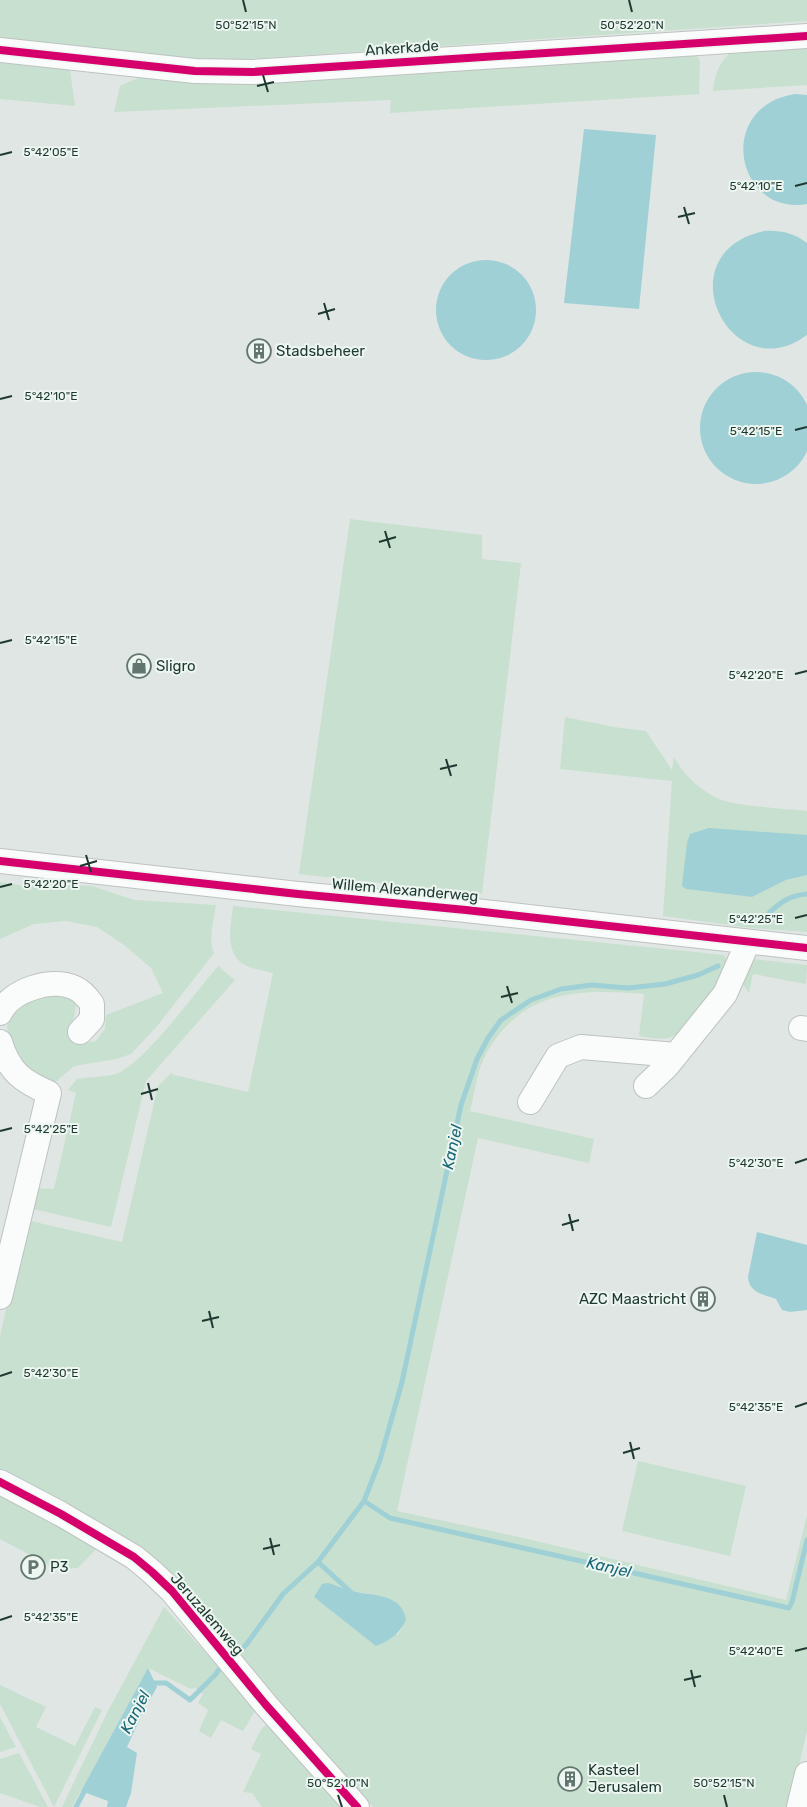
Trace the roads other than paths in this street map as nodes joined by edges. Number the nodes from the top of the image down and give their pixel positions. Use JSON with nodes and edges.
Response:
{"nodes":[{"id":1,"x":807,"y":36,"type":"edge"},
{"id":2,"x":0,"y":50,"type":"edge"},
{"id":3,"x":0,"y":861,"type":"edge"},
{"id":4,"x":748,"y":942,"type":"junction"},
{"id":5,"x":807,"y":948,"type":"edge"},
{"id":6,"x":0,"y":1011,"type":"edge"},
{"id":7,"x":80,"y":1032,"type":"dead end"},
{"id":8,"x":0,"y":1042,"type":"edge"},
{"id":9,"x":676,"y":1054,"type":"junction"},
{"id":10,"x":646,"y":1086,"type":"dead end"},
{"id":11,"x":530,"y":1102,"type":"dead end"},
{"id":12,"x":0,"y":1295,"type":"edge"},
{"id":13,"x":0,"y":1482,"type":"edge"},
{"id":14,"x":807,"y":1774,"type":"edge"},
{"id":15,"x":357,"y":1807,"type":"edge"},
{"id":16,"x":799,"y":1807,"type":"edge"}],
"edges":[{"from":1,"to":2,"type":"street","name":"Ankerkade"},
{"from":3,"to":4,"type":"street","name":"Willem Alexanderweg"},
{"from":4,"to":5,"type":"street","name":"Willem Alexanderweg"},
{"from":4,"to":9,"type":"street"},
{"from":6,"to":7,"type":"street"},
{"from":8,"to":12,"type":"street"},
{"from":9,"to":10,"type":"street"},
{"from":9,"to":11,"type":"street"},
{"from":13,"to":15,"type":"street","name":"Jeruzalemweg"},
{"from":14,"to":16,"type":"street"}]}
